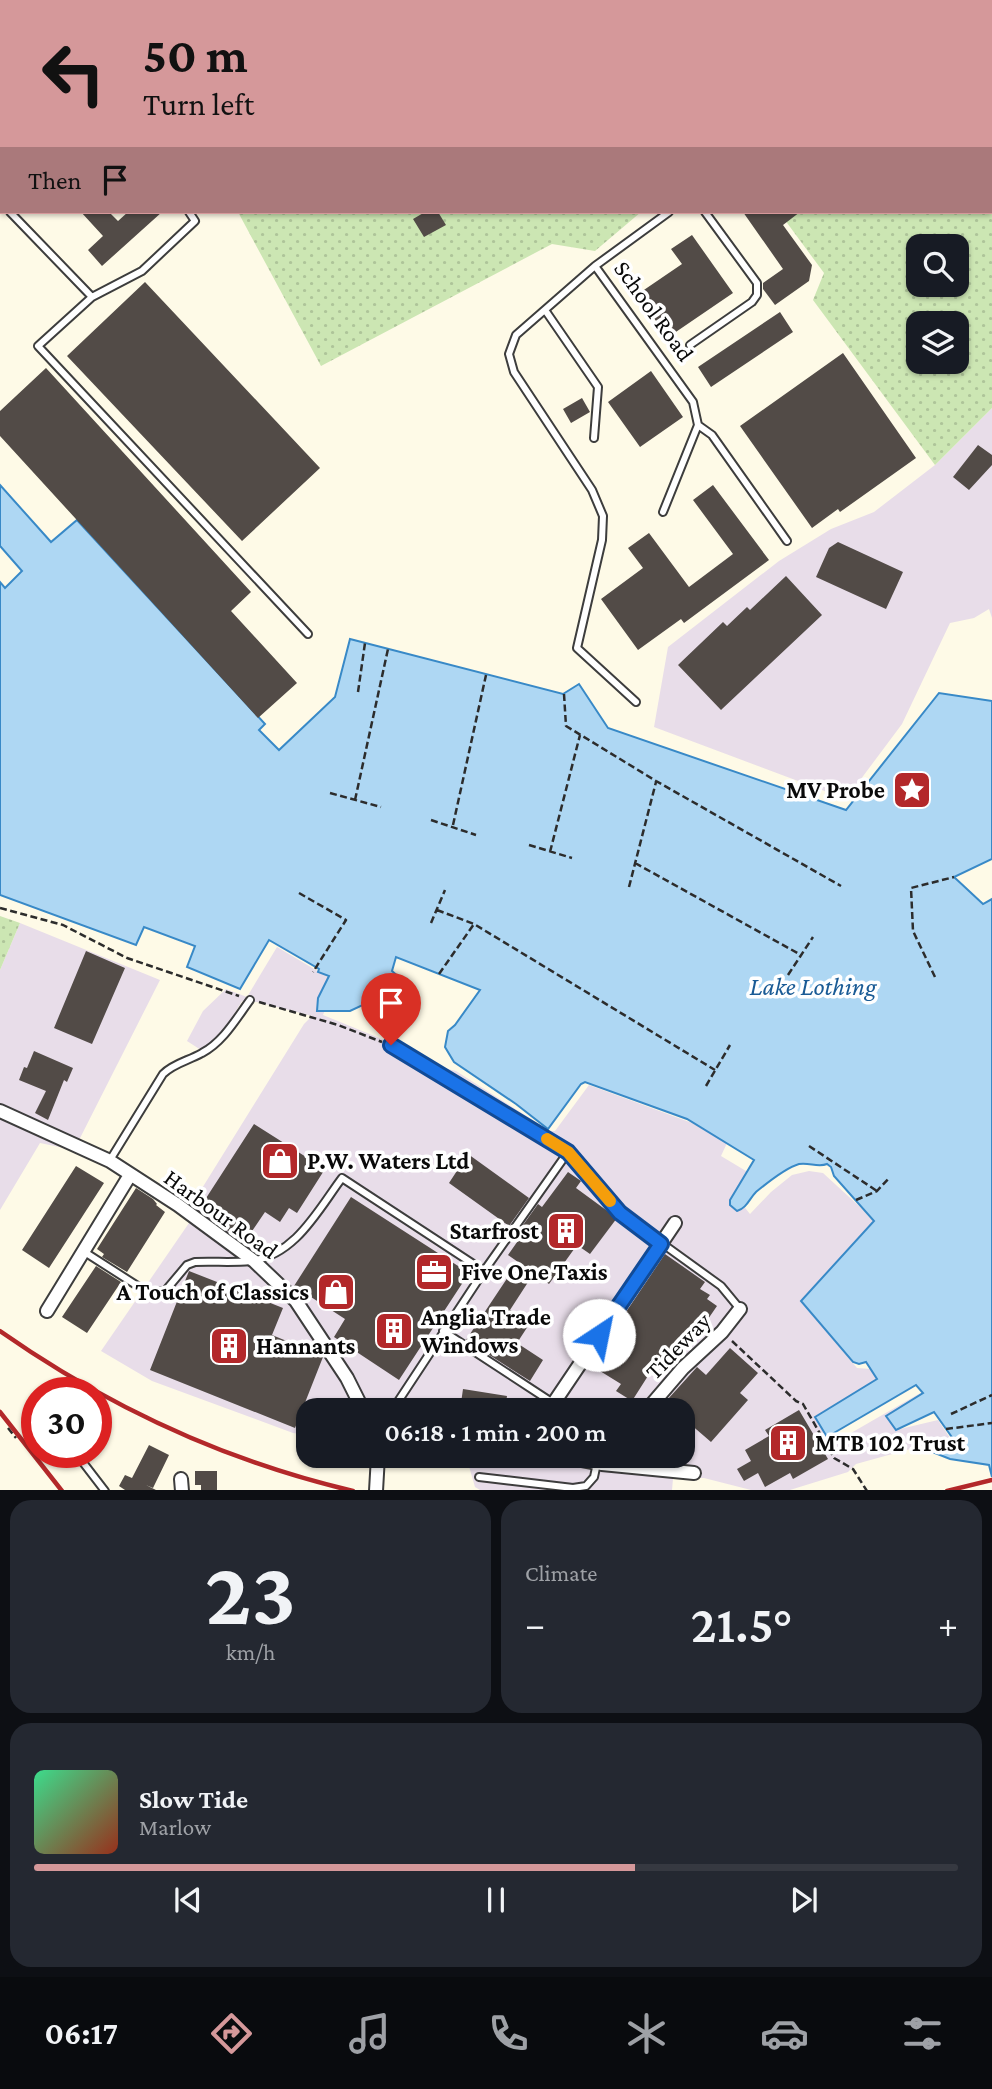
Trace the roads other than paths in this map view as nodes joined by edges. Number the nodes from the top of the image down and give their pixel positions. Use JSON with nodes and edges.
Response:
{"nodes":[{"id":1,"x":12,"y":214,"type":"edge"},
{"id":2,"x":190,"y":214,"type":"edge"},
{"id":3,"x":666,"y":214,"type":"edge"},
{"id":4,"x":706,"y":214,"type":"edge"},
{"id":5,"x":595,"y":266,"type":"junction"},
{"id":6,"x":92,"y":297,"type":"junction"},
{"id":7,"x":545,"y":310,"type":"junction"},
{"id":8,"x":691,"y":345,"type":"dead end"},
{"id":9,"x":698,"y":425,"type":"junction"},
{"id":10,"x":594,"y":438,"type":"dead end"},
{"id":11,"x":663,"y":512,"type":"dead end"},
{"id":12,"x":787,"y":541,"type":"dead end"},
{"id":13,"x":308,"y":634,"type":"dead end"},
{"id":14,"x":636,"y":702,"type":"dead end"},
{"id":15,"x":250,"y":1000,"type":"road end"},
{"id":16,"x":391,"y":1045,"type":"road end"},
{"id":17,"x":0,"y":1111,"type":"edge"},
{"id":18,"x":568,"y":1152,"type":"junction"},
{"id":19,"x":110,"y":1161,"type":"junction"},
{"id":20,"x":130,"y":1175,"type":"junction"},
{"id":21,"x":675,"y":1223,"type":"dead end"},
{"id":22,"x":661,"y":1244,"type":"junction"},
{"id":23,"x":83,"y":1251,"type":"junction"},
{"id":24,"x":254,"y":1261,"type":"junction"},
{"id":25,"x":484,"y":1272,"type":"junction"},
{"id":26,"x":740,"y":1309,"type":"joint"},
{"id":27,"x":47,"y":1311,"type":"dead end"},
{"id":28,"x":443,"y":1331,"type":"junction"},
{"id":29,"x":357,"y":1398,"type":"edge"},
{"id":30,"x":400,"y":1398,"type":"edge"},
{"id":31,"x":538,"y":1398,"type":"edge"},
{"id":32,"x":557,"y":1398,"type":"edge"},
{"id":33,"x":657,"y":1398,"type":"edge"},
{"id":34,"x":88,"y":1468,"type":"edge"},
{"id":35,"x":377,"y":1468,"type":"edge"},
{"id":36,"x":599,"y":1468,"type":"edge"},
{"id":37,"x":656,"y":1468,"type":"edge"},
{"id":38,"x":694,"y":1473,"type":"dead end"},
{"id":39,"x":479,"y":1477,"type":"dead end"},
{"id":40,"x":106,"y":1490,"type":"edge"},
{"id":41,"x":376,"y":1490,"type":"edge"}],
"edges":[{"from":1,"to":6,"type":"lane"},
{"from":2,"to":6,"type":"lane"},
{"from":3,"to":5,"type":"lane","name":"School Road"},
{"from":4,"to":8,"type":"lane"},
{"from":5,"to":7,"type":"lane"},
{"from":5,"to":9,"type":"lane","name":"School Road"},
{"from":6,"to":13,"type":"lane"},
{"from":7,"to":10,"type":"lane"},
{"from":7,"to":14,"type":"lane"},
{"from":9,"to":11,"type":"lane"},
{"from":9,"to":12,"type":"lane"},
{"from":15,"to":19,"type":"lane"},
{"from":16,"to":18,"type":"lane"},
{"from":17,"to":19,"type":"street","name":"Harbour Road"},
{"from":18,"to":22,"type":"lane"},
{"from":18,"to":25,"type":"lane"},
{"from":19,"to":20,"type":"street","name":"Harbour Road"},
{"from":20,"to":23,"type":"street"},
{"from":20,"to":24,"type":"street","name":"Harbour Road"},
{"from":21,"to":22,"type":"street"},
{"from":22,"to":26,"type":"lane"},
{"from":22,"to":32,"type":"street"},
{"from":23,"to":24,"type":"lane"},
{"from":23,"to":27,"type":"street"},
{"from":24,"to":25,"type":"lane"},
{"from":24,"to":29,"type":"street","name":"Harbour Road"},
{"from":25,"to":28,"type":"lane"},
{"from":26,"to":33,"type":"street","name":"Tideway"},
{"from":28,"to":30,"type":"lane"},
{"from":28,"to":31,"type":"lane"},
{"from":34,"to":40,"type":"lane"},
{"from":35,"to":41,"type":"street"},
{"from":36,"to":39,"type":"lane"},
{"from":37,"to":38,"type":"street"}]}
